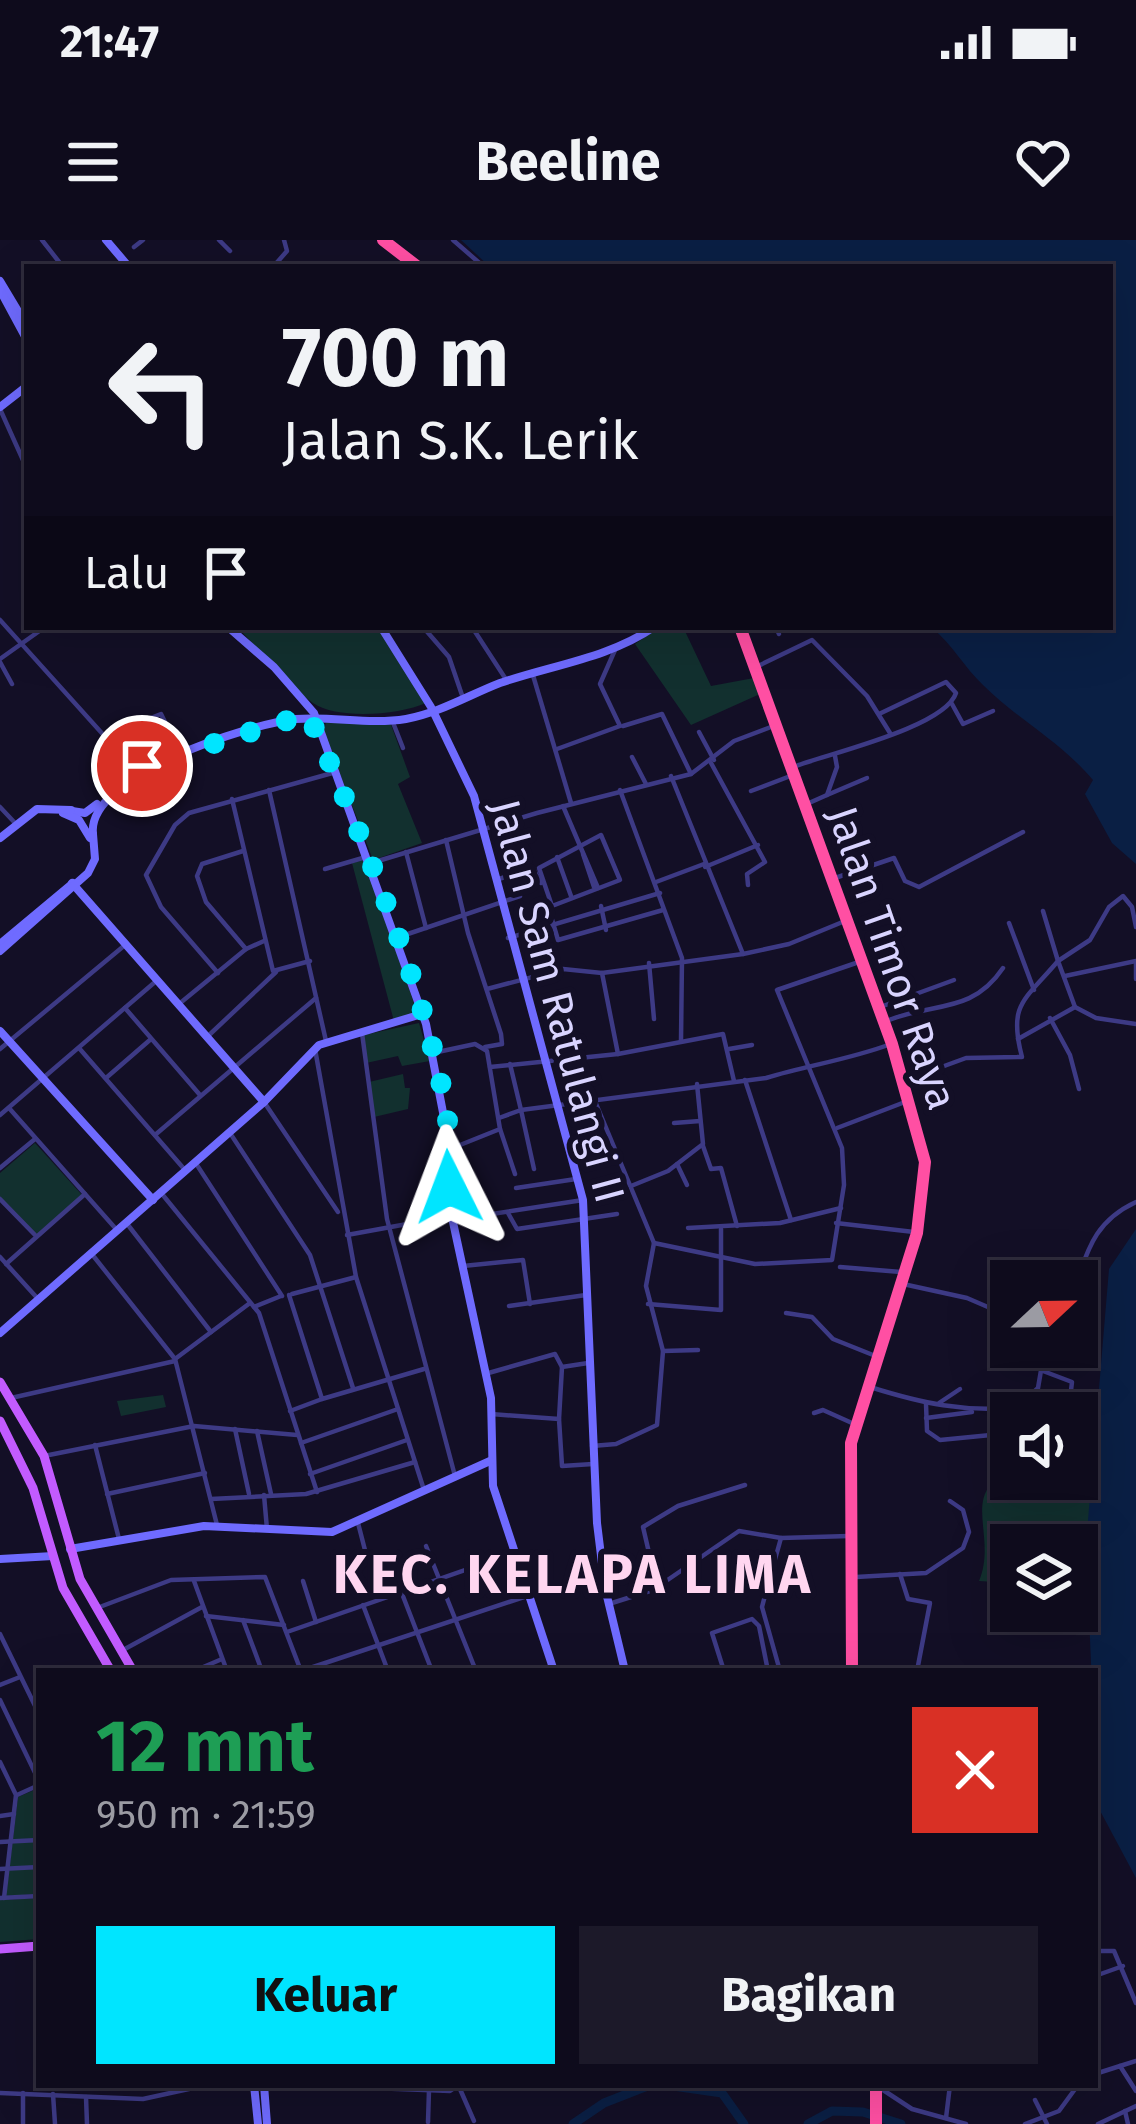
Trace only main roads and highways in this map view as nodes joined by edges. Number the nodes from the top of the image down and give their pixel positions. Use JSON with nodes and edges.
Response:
{"nodes":[{"id":1,"x":106,"y":240,"type":"edge"},
{"id":2,"x":383,"y":240,"type":"edge"},
{"id":3,"x":126,"y":264,"type":"edge"},
{"id":4,"x":414,"y":264,"type":"edge"},
{"id":5,"x":0,"y":281,"type":"edge"},
{"id":6,"x":0,"y":290,"type":"edge"},
{"id":7,"x":24,"y":321,"type":"edge"},
{"id":8,"x":24,"y":334,"type":"edge"},
{"id":9,"x":24,"y":388,"type":"edge"},
{"id":10,"x":0,"y":408,"type":"edge"},
{"id":11,"x":230,"y":630,"type":"edge"},
{"id":12,"x":383,"y":630,"type":"edge"},
{"id":13,"x":649,"y":630,"type":"edge"},
{"id":14,"x":741,"y":630,"type":"edge"},
{"id":15,"x":432,"y":709,"type":"junction"},
{"id":16,"x":310,"y":717,"type":"junction"},
{"id":17,"x":72,"y":811,"type":"junction"},
{"id":18,"x":18,"y":825,"type":"junction"},
{"id":19,"x":93,"y":835,"type":"junction"},
{"id":20,"x":0,"y":841,"type":"edge"},
{"id":21,"x":74,"y":885,"type":"junction"},
{"id":22,"x":0,"y":947,"type":"edge"},
{"id":23,"x":422,"y":1014,"type":"junction"},
{"id":24,"x":0,"y":1031,"type":"edge"},
{"id":25,"x":264,"y":1102,"type":"junction"},
{"id":26,"x":153,"y":1200,"type":"junction"},
{"id":27,"x":0,"y":1333,"type":"edge"},
{"id":28,"x":0,"y":1382,"type":"edge"},
{"id":29,"x":0,"y":1421,"type":"edge"},
{"id":30,"x":490,"y":1461,"type":"junction"},
{"id":31,"x":56,"y":1495,"type":"junction"},
{"id":32,"x":37,"y":1501,"type":"junction"},
{"id":33,"x":70,"y":1549,"type":"junction"},
{"id":34,"x":53,"y":1556,"type":"junction"},
{"id":35,"x":0,"y":1559,"type":"edge"},
{"id":36,"x":108,"y":1668,"type":"edge"},
{"id":37,"x":131,"y":1668,"type":"edge"},
{"id":38,"x":553,"y":1668,"type":"edge"},
{"id":39,"x":624,"y":1668,"type":"edge"},
{"id":40,"x":853,"y":1668,"type":"edge"},
{"id":41,"x":36,"y":1946,"type":"edge"},
{"id":42,"x":0,"y":1949,"type":"edge"},
{"id":43,"x":255,"y":2088,"type":"edge"},
{"id":44,"x":264,"y":2088,"type":"edge"},
{"id":45,"x":875,"y":2090,"type":"edge"},
{"id":46,"x":261,"y":2105,"type":"junction"},
{"id":47,"x":258,"y":2124,"type":"edge"},
{"id":48,"x":267,"y":2124,"type":"edge"},
{"id":49,"x":876,"y":2124,"type":"edge"}],
"edges":[{"from":1,"to":3,"type":"main road"},
{"from":2,"to":4,"type":"highway"},
{"from":5,"to":7,"type":"main road"},
{"from":6,"to":8,"type":"main road"},
{"from":9,"to":10,"type":"main road"},
{"from":11,"to":16,"type":"main road"},
{"from":12,"to":15,"type":"main road","name":"Jalan Sam Ratulangi II"},
{"from":13,"to":15,"type":"main road"},
{"from":14,"to":40,"type":"highway","name":"Jalan Timor Raya"},
{"from":15,"to":16,"type":"main road"},
{"from":15,"to":16,"type":"main road"},
{"from":15,"to":39,"type":"main road","name":"Jalan Sam Ratulangi II"},
{"from":16,"to":17,"type":"main road"},
{"from":16,"to":19,"type":"main road"},
{"from":16,"to":23,"type":"main road"},
{"from":17,"to":18,"type":"main road"},
{"from":17,"to":19,"type":"main road"},
{"from":18,"to":20,"type":"main road"},
{"from":18,"to":21,"type":"main road"},
{"from":19,"to":21,"type":"main road"},
{"from":21,"to":22,"type":"main road"},
{"from":21,"to":25,"type":"main road"},
{"from":23,"to":25,"type":"main road"},
{"from":23,"to":30,"type":"main road"},
{"from":24,"to":26,"type":"main road"},
{"from":25,"to":26,"type":"main road"},
{"from":26,"to":27,"type":"main road"},
{"from":28,"to":31,"type":"main road"},
{"from":29,"to":32,"type":"main road"},
{"from":30,"to":33,"type":"main road"},
{"from":30,"to":38,"type":"main road"},
{"from":31,"to":32,"type":"main road"},
{"from":31,"to":33,"type":"main road"},
{"from":32,"to":34,"type":"main road"},
{"from":33,"to":37,"type":"main road"},
{"from":34,"to":35,"type":"main road"},
{"from":34,"to":36,"type":"main road"},
{"from":41,"to":42,"type":"main road"},
{"from":43,"to":46,"type":"main road"},
{"from":44,"to":46,"type":"main road"},
{"from":45,"to":49,"type":"highway"},
{"from":46,"to":47,"type":"main road"},
{"from":46,"to":48,"type":"main road"}]}
